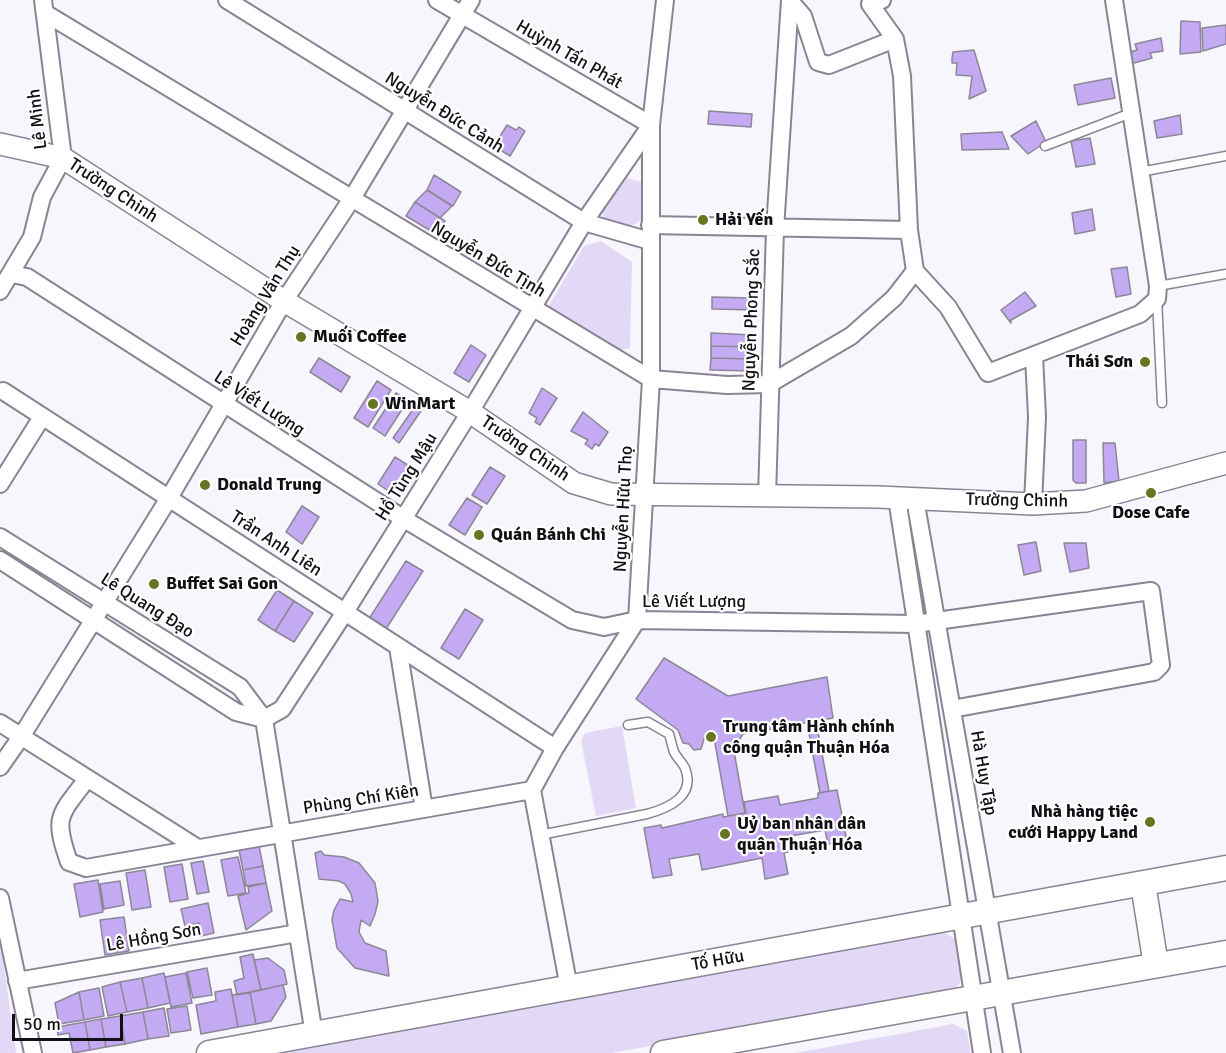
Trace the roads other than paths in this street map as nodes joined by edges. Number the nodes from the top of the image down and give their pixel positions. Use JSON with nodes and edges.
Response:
{"nodes":[{"id":1,"x":227,"y":0,"type":"edge"},
{"id":2,"x":437,"y":0,"type":"edge"},
{"id":3,"x":471,"y":0,"type":"edge"},
{"id":4,"x":665,"y":0,"type":"edge"},
{"id":5,"x":882,"y":0,"type":"edge"},
{"id":6,"x":1114,"y":0,"type":"edge"},
{"id":7,"x":790,"y":1,"type":"edge"},
{"id":8,"x":44,"y":6,"type":"edge"},
{"id":9,"x":461,"y":15,"type":"junction"},
{"id":10,"x":895,"y":39,"type":"junction"},
{"id":11,"x":405,"y":112,"type":"junction"},
{"id":12,"x":1131,"y":114,"type":"junction"},
{"id":13,"x":651,"y":125,"type":"junction"},
{"id":14,"x":0,"y":144,"type":"edge"},
{"id":15,"x":1045,"y":146,"type":"dead end"},
{"id":16,"x":1226,"y":156,"type":"edge"},
{"id":17,"x":63,"y":158,"type":"junction"},
{"id":18,"x":1140,"y":172,"type":"junction"},
{"id":19,"x":351,"y":200,"type":"junction"},
{"id":20,"x":584,"y":222,"type":"junction"},
{"id":21,"x":775,"y":229,"type":"junction"},
{"id":22,"x":909,"y":230,"type":"junction"},
{"id":23,"x":650,"y":233,"type":"junction"},
{"id":24,"x":915,"y":271,"type":"junction"},
{"id":25,"x":11,"y":274,"type":"junction"},
{"id":26,"x":1226,"y":274,"type":"edge"},
{"id":27,"x":0,"y":291,"type":"edge"},
{"id":28,"x":1157,"y":293,"type":"junction"},
{"id":29,"x":284,"y":301,"type":"junction"},
{"id":30,"x":531,"y":309,"type":"junction"},
{"id":31,"x":1034,"y":356,"type":"junction"},
{"id":32,"x":651,"y":380,"type":"junction"},
{"id":33,"x":769,"y":384,"type":"junction"},
{"id":34,"x":3,"y":391,"type":"dead end"},
{"id":35,"x":1162,"y":403,"type":"dead end"},
{"id":36,"x":223,"y":405,"type":"junction"},
{"id":37,"x":470,"y":412,"type":"junction"},
{"id":38,"x":42,"y":417,"type":"junction"},
{"id":39,"x":1226,"y":463,"type":"edge"},
{"id":40,"x":0,"y":484,"type":"edge"},
{"id":41,"x":644,"y":496,"type":"junction"},
{"id":42,"x":766,"y":497,"type":"junction"},
{"id":43,"x":169,"y":498,"type":"junction"},
{"id":44,"x":906,"y":498,"type":"junction"},
{"id":45,"x":1033,"y":504,"type":"junction"},
{"id":46,"x":404,"y":519,"type":"junction"},
{"id":47,"x":0,"y":537,"type":"edge"},
{"id":48,"x":0,"y":560,"type":"edge"},
{"id":49,"x":104,"y":602,"type":"junction"},
{"id":50,"x":345,"y":612,"type":"junction"},
{"id":51,"x":93,"y":620,"type":"junction"},
{"id":52,"x":637,"y":620,"type":"junction"},
{"id":53,"x":938,"y":622,"type":"junction"},
{"id":54,"x":915,"y":624,"type":"junction"},
{"id":55,"x":398,"y":646,"type":"junction"},
{"id":56,"x":952,"y":709,"type":"junction"},
{"id":57,"x":264,"y":719,"type":"junction"},
{"id":58,"x":0,"y":723,"type":"edge"},
{"id":59,"x":628,"y":724,"type":"dead end"},
{"id":60,"x":21,"y":737,"type":"junction"},
{"id":61,"x":555,"y":748,"type":"junction"},
{"id":62,"x":0,"y":766,"type":"edge"},
{"id":63,"x":87,"y":779,"type":"junction"},
{"id":64,"x":532,"y":790,"type":"junction"},
{"id":65,"x":424,"y":809,"type":"junction"},
{"id":66,"x":282,"y":833,"type":"junction"},
{"id":67,"x":540,"y":835,"type":"junction"},
{"id":68,"x":196,"y":847,"type":"junction"},
{"id":69,"x":1226,"y":868,"type":"edge"},
{"id":70,"x":1143,"y":884,"type":"junction"},
{"id":71,"x":0,"y":898,"type":"edge"},
{"id":72,"x":987,"y":914,"type":"junction"},
{"id":73,"x":961,"y":918,"type":"junction"},
{"id":74,"x":298,"y":933,"type":"junction"},
{"id":75,"x":1226,"y":953,"type":"edge"},
{"id":76,"x":1156,"y":965,"type":"junction"},
{"id":77,"x":17,"y":981,"type":"junction"},
{"id":78,"x":569,"y":988,"type":"junction"},
{"id":79,"x":1000,"y":992,"type":"junction"},
{"id":80,"x":973,"y":996,"type":"junction"},
{"id":81,"x":314,"y":1035,"type":"junction"},
{"id":82,"x":33,"y":1053,"type":"edge"},
{"id":83,"x":209,"y":1053,"type":"edge"},
{"id":84,"x":663,"y":1053,"type":"edge"},
{"id":85,"x":982,"y":1053,"type":"edge"},
{"id":86,"x":1012,"y":1053,"type":"edge"}],
"edges":[{"from":1,"to":11,"type":"street","name":"Nguyễn Đức Cảnh"},
{"from":2,"to":9,"type":"street","name":"Huỳnh Tấn Phát"},
{"from":3,"to":9,"type":"street","name":"Hoàng Văn Thụ"},
{"from":4,"to":13,"type":"street","name":"Nguyễn Hữu Thọ"},
{"from":5,"to":10,"type":"street"},
{"from":6,"to":12,"type":"street"},
{"from":7,"to":10,"type":"street"},
{"from":7,"to":21,"type":"street","name":"Nguyễn Phong Sắc"},
{"from":8,"to":17,"type":"street","name":"Lê Minh"},
{"from":8,"to":19,"type":"street","name":"Nguyễn Đức Tịnh"},
{"from":9,"to":11,"type":"street","name":"Hoàng Văn Thụ"},
{"from":9,"to":13,"type":"street","name":"Huỳnh Tấn Phát"},
{"from":10,"to":22,"type":"street"},
{"from":11,"to":19,"type":"street","name":"Hoàng Văn Thụ"},
{"from":11,"to":20,"type":"street","name":"Nguyễn Đức Cảnh"},
{"from":12,"to":15,"type":"lane"},
{"from":12,"to":18,"type":"street"},
{"from":13,"to":20,"type":"street","name":"Hồ Tùng Mậu"},
{"from":13,"to":23,"type":"street","name":"Nguyễn Hữu Thọ"},
{"from":14,"to":17,"type":"street","name":"Trường Chinh"},
{"from":16,"to":18,"type":"lane"},
{"from":17,"to":25,"type":"street","name":"Lê Minh"},
{"from":17,"to":29,"type":"street","name":"Trường Chinh"},
{"from":18,"to":28,"type":"street"},
{"from":19,"to":29,"type":"street","name":"Hoàng Văn Thụ"},
{"from":19,"to":30,"type":"street","name":"Nguyễn Đức Tịnh"},
{"from":20,"to":23,"type":"street","name":"Nguyễn Đức Cảnh"},
{"from":20,"to":30,"type":"street","name":"Hồ Tùng Mậu"},
{"from":21,"to":22,"type":"street","name":"Nguyễn Đức Cảnh"},
{"from":21,"to":23,"type":"street","name":"Nguyễn Đức Cảnh"},
{"from":21,"to":33,"type":"street","name":"Nguyễn Phong Sắc"},
{"from":22,"to":24,"type":"street"},
{"from":23,"to":32,"type":"street","name":"Nguyễn Hữu Thọ"},
{"from":24,"to":31,"type":"street"},
{"from":24,"to":33,"type":"street","name":"Nguyễn Đức Tịnh"},
{"from":25,"to":27,"type":"street","name":"Lê Minh"},
{"from":25,"to":36,"type":"street","name":"Lê Viết Lượng"},
{"from":26,"to":28,"type":"lane"},
{"from":28,"to":31,"type":"street"},
{"from":28,"to":35,"type":"lane"},
{"from":29,"to":36,"type":"street","name":"Hoàng Văn Thụ"},
{"from":29,"to":37,"type":"street","name":"Trường Chinh"},
{"from":30,"to":32,"type":"street","name":"Nguyễn Đức Tịnh"},
{"from":30,"to":37,"type":"street","name":"Hồ Tùng Mậu"},
{"from":31,"to":45,"type":"street"},
{"from":32,"to":33,"type":"street","name":"Nguyễn Đức Tịnh"},
{"from":32,"to":41,"type":"street","name":"Nguyễn Hữu Thọ"},
{"from":33,"to":42,"type":"street","name":"Nguyễn Phong Sắc"},
{"from":34,"to":38,"type":"street","name":"Trần Anh Liên"},
{"from":36,"to":43,"type":"street","name":"Hoàng Văn Thụ"},
{"from":36,"to":46,"type":"street","name":"Lê Viết Lượng"},
{"from":37,"to":41,"type":"street","name":"Trường Chinh"},
{"from":37,"to":46,"type":"street","name":"Hồ Tùng Mậu"},
{"from":38,"to":40,"type":"street"},
{"from":38,"to":43,"type":"street","name":"Trần Anh Liên"},
{"from":39,"to":45,"type":"street","name":"Trường Chinh"},
{"from":41,"to":42,"type":"street","name":"Trường Chinh"},
{"from":41,"to":52,"type":"street","name":"Nguyễn Hữu Thọ"},
{"from":42,"to":44,"type":"street","name":"Trường Chinh"},
{"from":43,"to":49,"type":"street","name":"Hoàng Văn Thụ"},
{"from":43,"to":50,"type":"street","name":"Trần Anh Liên"},
{"from":44,"to":45,"type":"street","name":"Trường Chinh"},
{"from":44,"to":53,"type":"street","name":"Hà Huy Tập"},
{"from":44,"to":54,"type":"street"},
{"from":46,"to":50,"type":"street","name":"Hồ Tùng Mậu"},
{"from":46,"to":52,"type":"street","name":"Lê Viết Lượng"},
{"from":47,"to":49,"type":"street","name":"Lê Quang Đạo"},
{"from":48,"to":51,"type":"street"},
{"from":49,"to":51,"type":"street","name":"Hoàng Văn Thụ"},
{"from":49,"to":57,"type":"street","name":"Lê Quang Đạo"},
{"from":50,"to":55,"type":"street","name":"Trần Anh Liên"},
{"from":50,"to":57,"type":"street","name":"Hồ Tùng Mậu"},
{"from":51,"to":57,"type":"street"},
{"from":51,"to":60,"type":"street","name":"Hoàng Văn Thụ"},
{"from":52,"to":54,"type":"street","name":"Lê Viết Lượng"},
{"from":52,"to":61,"type":"street","name":"Nguyễn Hữu Thọ"},
{"from":53,"to":54,"type":"street","name":"Lê Viết Lượng"},
{"from":53,"to":56,"type":"street","name":"Hà Huy Tập"},
{"from":53,"to":56,"type":"street","name":"Lê Viết Lượng"},
{"from":54,"to":73,"type":"street"},
{"from":55,"to":61,"type":"street","name":"Trần Anh Liên"},
{"from":55,"to":65,"type":"street"},
{"from":56,"to":72,"type":"street","name":"Hà Huy Tập"},
{"from":57,"to":66,"type":"street","name":"Lê Quang Đạo"},
{"from":58,"to":60,"type":"street"},
{"from":59,"to":67,"type":"lane"},
{"from":60,"to":62,"type":"street","name":"Hoàng Văn Thụ"},
{"from":60,"to":63,"type":"street"},
{"from":61,"to":64,"type":"street","name":"Nguyễn Hữu Thọ"},
{"from":63,"to":68,"type":"street"},
{"from":63,"to":68,"type":"street","name":"Phùng Chí Kiên"},
{"from":64,"to":65,"type":"street","name":"Phùng Chí Kiên"},
{"from":64,"to":67,"type":"street"},
{"from":65,"to":66,"type":"street","name":"Phùng Chí Kiên"},
{"from":66,"to":68,"type":"street","name":"Phùng Chí Kiên"},
{"from":66,"to":74,"type":"street","name":"Lê Quang Đạo"},
{"from":67,"to":78,"type":"street"},
{"from":69,"to":70,"type":"main road","name":"Tố Hữu"},
{"from":70,"to":72,"type":"main road","name":"Tố Hữu"},
{"from":70,"to":76,"type":"main road"},
{"from":71,"to":77,"type":"street"},
{"from":72,"to":73,"type":"main road","name":"Tố Hữu"},
{"from":72,"to":79,"type":"street","name":"Hà Huy Tập"},
{"from":73,"to":78,"type":"main road","name":"Tố Hữu"},
{"from":73,"to":80,"type":"street"},
{"from":74,"to":77,"type":"street","name":"Lê Hồng Sơn"},
{"from":74,"to":81,"type":"street","name":"Lê Quang Đạo"},
{"from":75,"to":76,"type":"main road"},
{"from":76,"to":79,"type":"main road"},
{"from":77,"to":82,"type":"street"},
{"from":78,"to":81,"type":"main road","name":"Tố Hữu"},
{"from":79,"to":80,"type":"main road"},
{"from":79,"to":86,"type":"street","name":"Hà Huy Tập"},
{"from":80,"to":84,"type":"main road"},
{"from":80,"to":85,"type":"street"},
{"from":81,"to":83,"type":"main road","name":"Tố Hữu"}]}
